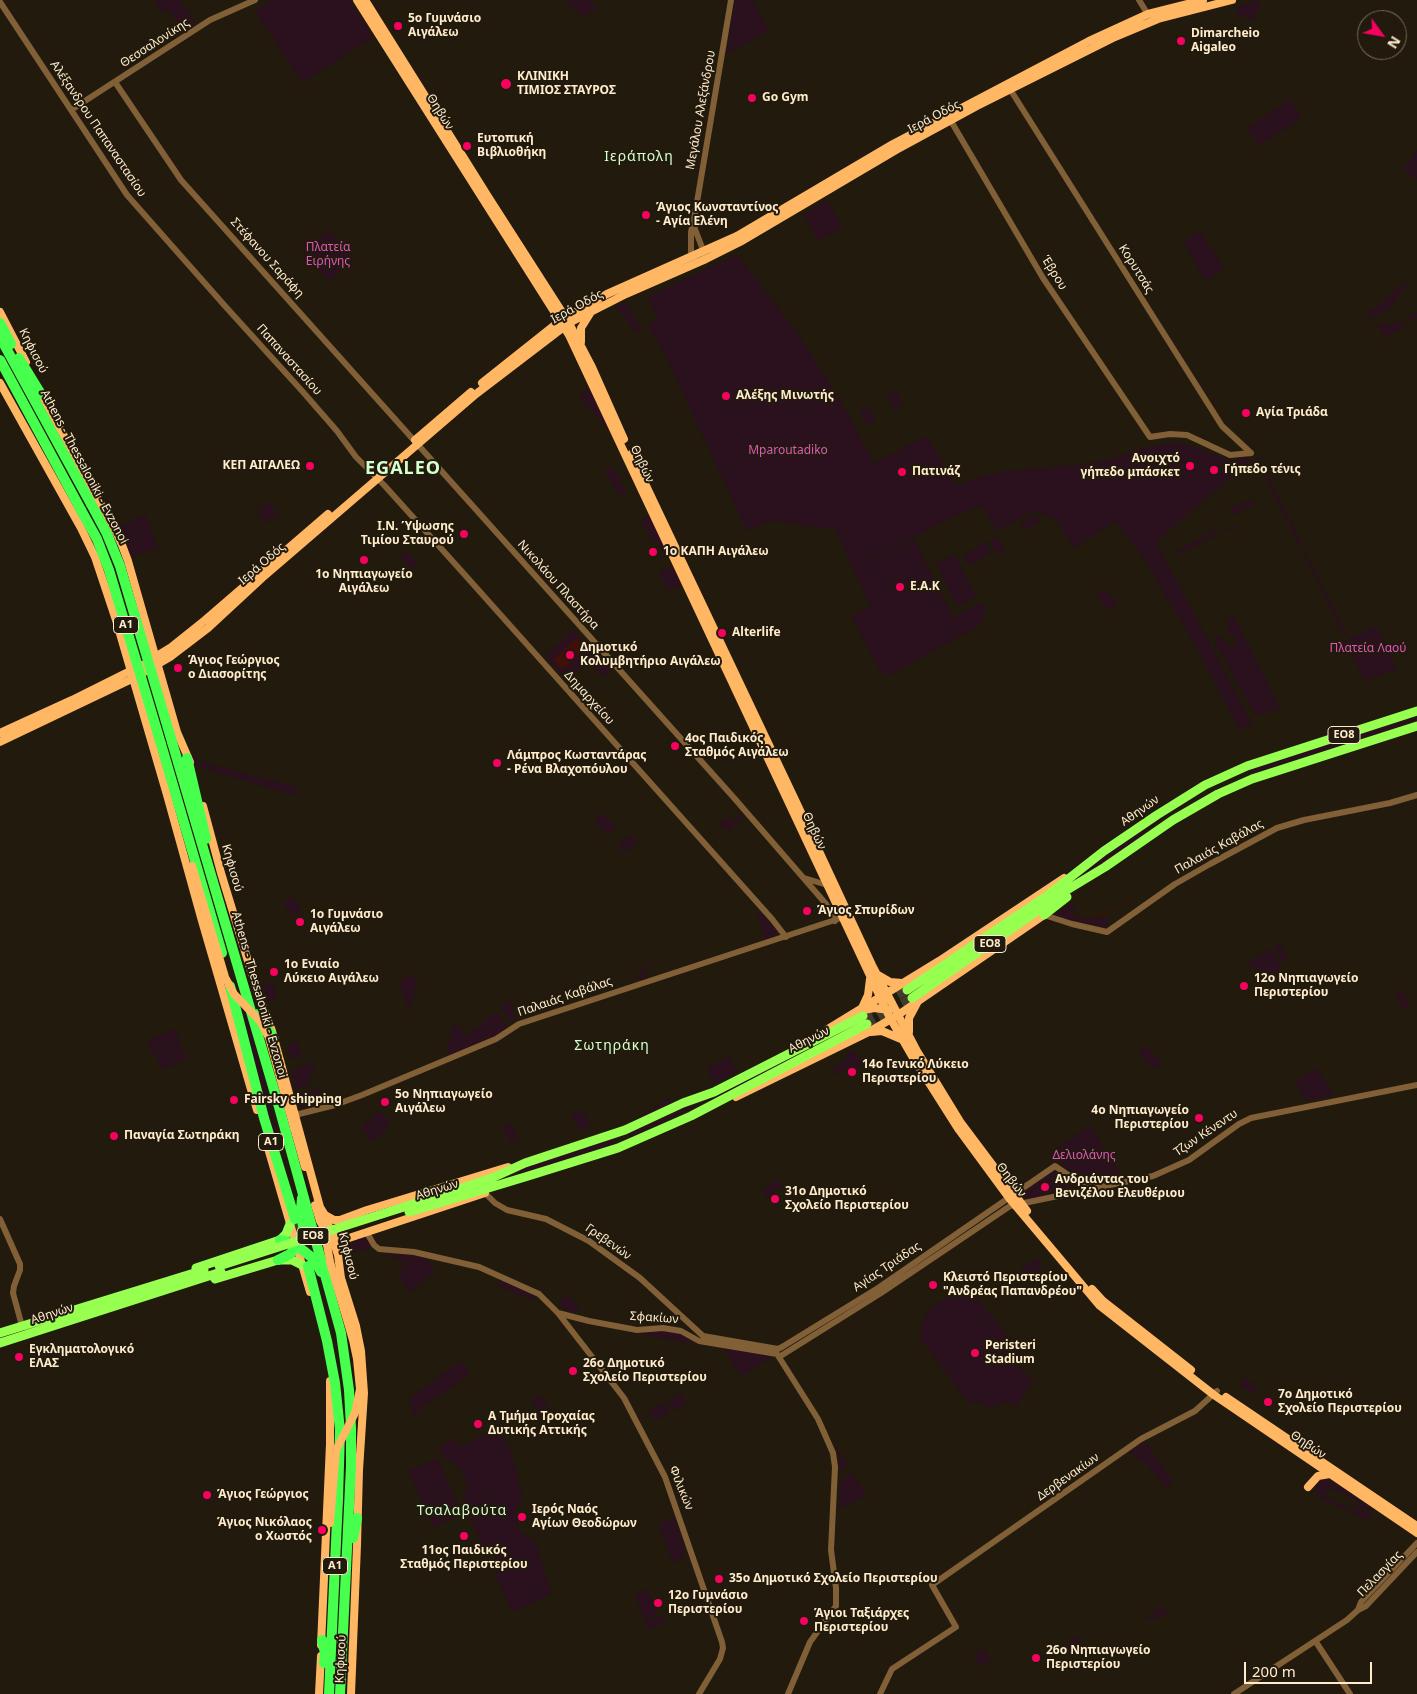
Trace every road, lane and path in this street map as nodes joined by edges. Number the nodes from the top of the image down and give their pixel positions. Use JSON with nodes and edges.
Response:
{"nodes":[{"id":1,"x":255,"y":0,"type":"edge"},
{"id":2,"x":357,"y":0,"type":"edge"},
{"id":3,"x":365,"y":0,"type":"edge"},
{"id":4,"x":731,"y":0,"type":"edge"},
{"id":5,"x":1140,"y":0,"type":"edge"},
{"id":6,"x":1202,"y":0,"type":"edge"},
{"id":7,"x":1232,"y":0,"type":"edge"},
{"id":8,"x":0,"y":2,"type":"edge"},
{"id":9,"x":1150,"y":18,"type":"junction"},
{"id":10,"x":115,"y":82,"type":"junction"},
{"id":11,"x":1008,"y":87,"type":"junction"},
{"id":12,"x":70,"y":110,"type":"junction"},
{"id":13,"x":949,"y":118,"type":"junction"},
{"id":14,"x":693,"y":224,"type":"junction"},
{"id":15,"x":705,"y":256,"type":"junction"},
{"id":16,"x":694,"y":260,"type":"junction"},
{"id":17,"x":185,"y":261,"type":"joint"},
{"id":18,"x":593,"y":310,"type":"junction"},
{"id":19,"x":0,"y":312,"type":"edge"},
{"id":20,"x":565,"y":322,"type":"junction"},
{"id":21,"x":0,"y":323,"type":"edge"},
{"id":22,"x":0,"y":337,"type":"edge"},
{"id":23,"x":584,"y":351,"type":"junction"},
{"id":24,"x":0,"y":360,"type":"edge"},
{"id":25,"x":0,"y":383,"type":"edge"},
{"id":26,"x":41,"y":394,"type":"junction"},
{"id":27,"x":1170,"y":434,"type":"joint"},
{"id":28,"x":416,"y":443,"type":"junction"},
{"id":29,"x":376,"y":476,"type":"junction"},
{"id":30,"x":140,"y":602,"type":"junction"},
{"id":31,"x":112,"y":610,"type":"junction"},
{"id":32,"x":150,"y":638,"type":"junction"},
{"id":33,"x":123,"y":646,"type":"junction"},
{"id":34,"x":170,"y":648,"type":"junction"},
{"id":35,"x":126,"y":656,"type":"junction"},
{"id":36,"x":170,"y":657,"type":"junction"},
{"id":37,"x":157,"y":661,"type":"junction"},
{"id":38,"x":146,"y":663,"type":"junction"},
{"id":39,"x":142,"y":673,"type":"junction"},
{"id":40,"x":131,"y":674,"type":"junction"},
{"id":41,"x":115,"y":678,"type":"junction"},
{"id":42,"x":162,"y":681,"type":"junction"},
{"id":43,"x":114,"y":687,"type":"junction"},
{"id":44,"x":166,"y":693,"type":"junction"},
{"id":45,"x":140,"y":705,"type":"junction"},
{"id":46,"x":1417,"y":711,"type":"edge"},
{"id":47,"x":1417,"y":726,"type":"edge"},
{"id":48,"x":0,"y":733,"type":"edge"},
{"id":49,"x":0,"y":742,"type":"edge"},
{"id":50,"x":187,"y":758,"type":"junction"},
{"id":51,"x":167,"y":795,"type":"junction"},
{"id":52,"x":1417,"y":795,"type":"edge"},
{"id":53,"x":188,"y":835,"type":"junction"},
{"id":54,"x":1104,"y":852,"type":"junction"},
{"id":55,"x":1086,"y":863,"type":"joint"},
{"id":56,"x":192,"y":866,"type":"junction"},
{"id":57,"x":1105,"y":867,"type":"junction"},
{"id":58,"x":804,"y":878,"type":"junction"},
{"id":59,"x":214,"y":882,"type":"junction"},
{"id":60,"x":827,"y":885,"type":"junction"},
{"id":61,"x":1044,"y":915,"type":"junction"},
{"id":62,"x":841,"y":919,"type":"junction"},
{"id":63,"x":786,"y":937,"type":"junction"},
{"id":64,"x":873,"y":974,"type":"junction"},
{"id":65,"x":244,"y":989,"type":"junction"},
{"id":66,"x":910,"y":993,"type":"junction"},
{"id":67,"x":235,"y":1005,"type":"junction"},
{"id":68,"x":889,"y":1006,"type":"junction"},
{"id":69,"x":864,"y":1021,"type":"junction"},
{"id":70,"x":901,"y":1038,"type":"junction"},
{"id":71,"x":274,"y":1039,"type":"junction"},
{"id":72,"x":911,"y":1039,"type":"junction"},
{"id":73,"x":243,"y":1061,"type":"junction"},
{"id":74,"x":1417,"y":1085,"type":"edge"},
{"id":75,"x":713,"y":1088,"type":"joint"},
{"id":76,"x":683,"y":1104,"type":"junction"},
{"id":77,"x":705,"y":1112,"type":"joint"},
{"id":78,"x":295,"y":1115,"type":"junction"},
{"id":79,"x":691,"y":1116,"type":"junction"},
{"id":80,"x":525,"y":1163,"type":"junction"},
{"id":81,"x":508,"y":1167,"type":"joint"},
{"id":82,"x":525,"y":1177,"type":"junction"},
{"id":83,"x":302,"y":1187,"type":"junction"},
{"id":84,"x":1100,"y":1187,"type":"junction"},
{"id":85,"x":485,"y":1193,"type":"junction"},
{"id":86,"x":1014,"y":1201,"type":"junction"},
{"id":87,"x":408,"y":1209,"type":"junction"},
{"id":88,"x":325,"y":1215,"type":"junction"},
{"id":89,"x":0,"y":1218,"type":"edge"},
{"id":90,"x":342,"y":1220,"type":"junction"},
{"id":91,"x":292,"y":1222,"type":"junction"},
{"id":92,"x":367,"y":1233,"type":"junction"},
{"id":93,"x":331,"y":1234,"type":"junction"},
{"id":94,"x":352,"y":1238,"type":"junction"},
{"id":95,"x":280,"y":1240,"type":"junction"},
{"id":96,"x":297,"y":1246,"type":"junction"},
{"id":97,"x":338,"y":1255,"type":"junction"},
{"id":98,"x":278,"y":1260,"type":"junction"},
{"id":99,"x":308,"y":1263,"type":"junction"},
{"id":100,"x":328,"y":1283,"type":"junction"},
{"id":101,"x":88,"y":1310,"type":"junction"},
{"id":102,"x":557,"y":1312,"type":"junction"},
{"id":103,"x":22,"y":1326,"type":"junction"},
{"id":104,"x":0,"y":1333,"type":"edge"},
{"id":105,"x":701,"y":1338,"type":"junction"},
{"id":106,"x":0,"y":1344,"type":"edge"},
{"id":107,"x":776,"y":1353,"type":"junction"},
{"id":108,"x":331,"y":1386,"type":"junction"},
{"id":109,"x":1216,"y":1393,"type":"junction"},
{"id":110,"x":339,"y":1413,"type":"junction"},
{"id":111,"x":1330,"y":1474,"type":"junction"},
{"id":112,"x":1308,"y":1487,"type":"dead end"},
{"id":113,"x":357,"y":1518,"type":"junction"},
{"id":114,"x":1406,"y":1519,"type":"junction"},
{"id":115,"x":1417,"y":1520,"type":"edge"},
{"id":116,"x":1417,"y":1526,"type":"edge"},
{"id":117,"x":1417,"y":1533,"type":"edge"},
{"id":118,"x":326,"y":1535,"type":"junction"},
{"id":119,"x":1417,"y":1543,"type":"edge"},
{"id":120,"x":1417,"y":1552,"type":"edge"},
{"id":121,"x":346,"y":1569,"type":"junction"},
{"id":122,"x":1358,"y":1610,"type":"junction"},
{"id":123,"x":322,"y":1640,"type":"junction"},
{"id":124,"x":1316,"y":1642,"type":"junction"},
{"id":125,"x":319,"y":1694,"type":"edge"},
{"id":126,"x":324,"y":1694,"type":"edge"},
{"id":127,"x":329,"y":1694,"type":"edge"},
{"id":128,"x":340,"y":1694,"type":"edge"},
{"id":129,"x":351,"y":1694,"type":"edge"},
{"id":130,"x":699,"y":1694,"type":"edge"},
{"id":131,"x":788,"y":1694,"type":"edge"},
{"id":132,"x":880,"y":1694,"type":"edge"},
{"id":133,"x":1234,"y":1694,"type":"edge"},
{"id":134,"x":1350,"y":1694,"type":"edge"}],
"edges":[{"from":1,"to":10,"type":"street","name":"Θεσσαλονίκης"},
{"from":2,"to":20,"type":"main road","name":"Θηβών"},
{"from":3,"to":20,"type":"main road","name":"Θηβών"},
{"from":4,"to":14,"type":"street","name":"Μεγάλου Αλεξάνδρου"},
{"from":5,"to":9,"type":"street"},
{"from":6,"to":9,"type":"main road","name":"Ιερά Οδός"},
{"from":7,"to":9,"type":"main road","name":"Ιερά Οδός"},
{"from":8,"to":12,"type":"street","name":"Αλέξανδρου Παπαναστασίου"},
{"from":9,"to":11,"type":"main road","name":"Ιερά Οδός"},
{"from":10,"to":12,"type":"street","name":"Θεσσαλονίκης"},
{"from":10,"to":28,"type":"street","name":"Στέφανου Σαράφη"},
{"from":11,"to":13,"type":"main road","name":"Ιερά Οδός"},
{"from":11,"to":27,"type":"street","name":"Κορυτσάς"},
{"from":12,"to":17,"type":"street","name":"Αλέξανδρου Παπαναστασίου"},
{"from":13,"to":15,"type":"main road","name":"Ιερά Οδός"},
{"from":13,"to":27,"type":"street","name":"Έβρου"},
{"from":14,"to":15,"type":"street"},
{"from":14,"to":16,"type":"street","name":"Μεγάλου Αλεξάνδρου"},
{"from":15,"to":16,"type":"main road","name":"Ιερά Οδός"},
{"from":16,"to":18,"type":"main road","name":"Ιερά Οδός"},
{"from":16,"to":20,"type":"main road","name":"Ιερά Οδός"},
{"from":17,"to":29,"type":"street","name":"Παπαναστασίου"},
{"from":18,"to":20,"type":"main road","name":"Ιερά Οδός"},
{"from":18,"to":23,"type":"main road"},
{"from":19,"to":26,"type":"main road","name":"Κηφισού"},
{"from":20,"to":23,"type":"main road","name":"Θηβών"},
{"from":20,"to":28,"type":"main road","name":"Ιερά Οδός"},
{"from":20,"to":60,"type":"main road","name":"Θηβών"},
{"from":21,"to":26,"type":"highway"},
{"from":22,"to":59,"type":"highway","name":"Athens - Thessaloniki - Evzonoi","number":"Α1","bridge":true},
{"from":23,"to":62,"type":"main road","name":"Θηβών"},
{"from":24,"to":53,"type":"highway","name":"Athens - Thessaloniki - Evzonoi","number":"Α1","bridge":true},
{"from":25,"to":31,"type":"main road"},
{"from":26,"to":30,"type":"main road","name":"Κηφισού"},
{"from":28,"to":29,"type":"main road","name":"Ιερά Οδός"},
{"from":28,"to":58,"type":"street","name":"Νικολάου Πλαστήρα"},
{"from":29,"to":34,"type":"main road","name":"Ιερά Οδός"},
{"from":29,"to":36,"type":"main road","name":"Ιερά Οδός"},
{"from":29,"to":63,"type":"street","name":"Δημαρχείου"},
{"from":30,"to":31,"type":"main road"},
{"from":30,"to":32,"type":"main road","name":"Κηφισού"},
{"from":31,"to":33,"type":"main road"},
{"from":32,"to":34,"type":"main road"},
{"from":32,"to":37,"type":"main road","name":"Κηφισού"},
{"from":32,"to":38,"type":"main road"},
{"from":33,"to":35,"type":"main road"},
{"from":33,"to":38,"type":"main road"},
{"from":34,"to":37,"type":"main road","name":"Ιερά Οδός"},
{"from":35,"to":40,"type":"main road"},
{"from":35,"to":41,"type":"main road"},
{"from":36,"to":37,"type":"main road","name":"Ιερά Οδός"},
{"from":36,"to":42,"type":"main road"},
{"from":37,"to":38,"type":"main road","name":"Ιερά Οδός"},
{"from":37,"to":39,"type":"main road","name":"Ιερά Οδός"},
{"from":37,"to":42,"type":"main road","name":"Κηφισού"},
{"from":38,"to":39,"type":"main road"},
{"from":38,"to":40,"type":"main road","name":"Ιερά Οδός"},
{"from":39,"to":40,"type":"main road","name":"Ιερά Οδός"},
{"from":39,"to":44,"type":"main road"},
{"from":39,"to":45,"type":"main road"},
{"from":40,"to":41,"type":"main road","name":"Ιερά Οδός"},
{"from":40,"to":43,"type":"main road","name":"Ιερά Οδός"},
{"from":40,"to":45,"type":"main road"},
{"from":41,"to":48,"type":"main road","name":"Ιερά Οδός"},
{"from":42,"to":44,"type":"main road","name":"Κηφισού"},
{"from":43,"to":45,"type":"main road"},
{"from":43,"to":49,"type":"main road","name":"Ιερά Οδός"},
{"from":44,"to":50,"type":"main road","name":"Κηφισού"},
{"from":45,"to":51,"type":"main road"},
{"from":46,"to":54,"type":"highway","name":"Αθηνών","number":"ΕΟ8"},
{"from":47,"to":57,"type":"highway","name":"Αθηνών","number":"ΕΟ8"},
{"from":50,"to":59,"type":"highway"},
{"from":50,"to":71,"type":"main road","name":"Κηφισού"},
{"from":51,"to":56,"type":"main road"},
{"from":51,"to":73,"type":"main road"},
{"from":52,"to":61,"type":"street","name":"Παλαιάς Καβάλας"},
{"from":53,"to":56,"type":"highway"},
{"from":53,"to":67,"type":"highway","name":"Athens - Thessaloniki - Evzonoi","number":"Α1"},
{"from":54,"to":55,"type":"highway"},
{"from":54,"to":66,"type":"highway","name":"Αθηνών","number":"ΕΟ8"},
{"from":55,"to":66,"type":"main road","name":"Αθηνών"},
{"from":56,"to":93,"type":"main road","bridge":true},
{"from":57,"to":61,"type":"highway"},
{"from":57,"to":66,"type":"highway","name":"Αθηνών","number":"ΕΟ8"},
{"from":58,"to":60,"type":"street"},
{"from":58,"to":62,"type":"street","name":"Νικολάου Πλαστήρα"},
{"from":59,"to":65,"type":"highway","name":"Athens - Thessaloniki - Evzonoi","number":"Α1"},
{"from":60,"to":62,"type":"main road","name":"Θηβών"},
{"from":61,"to":66,"type":"main road","name":"Αθηνών"},
{"from":62,"to":63,"type":"street","name":"Παλαιάς Καβάλας"},
{"from":62,"to":64,"type":"main road","name":"Θηβών"},
{"from":63,"to":78,"type":"street","name":"Παλαιάς Καβάλας"},
{"from":64,"to":66,"type":"main road"},
{"from":64,"to":68,"type":"main road","name":"Θηβών"},
{"from":64,"to":69,"type":"main road"},
{"from":65,"to":71,"type":"highway"},
{"from":65,"to":83,"type":"highway","name":"Athens - Thessaloniki - Evzonoi","number":"Α1"},
{"from":66,"to":68,"type":"main road","name":"Αθηνών"},
{"from":66,"to":68,"type":"main road","name":"Αθηνών"},
{"from":66,"to":68,"type":"main road"},
{"from":66,"to":72,"type":"main road"},
{"from":67,"to":73,"type":"highway"},
{"from":67,"to":91,"type":"highway","name":"Athens - Thessaloniki - Evzonoi","number":"Α1"},
{"from":68,"to":69,"type":"main road","name":"Αθηνών"},
{"from":68,"to":69,"type":"main road","name":"Αθηνών"},
{"from":68,"to":69,"type":"main road"},
{"from":68,"to":70,"type":"main road","name":"Θηβών"},
{"from":68,"to":72,"type":"main road","name":"Θηβών"},
{"from":69,"to":70,"type":"main road"},
{"from":69,"to":75,"type":"main road","name":"Αθηνών"},
{"from":69,"to":76,"type":"highway","name":"Αθηνών","number":"ΕΟ8"},
{"from":69,"to":77,"type":"main road","name":"Αθηνών"},
{"from":69,"to":79,"type":"highway","name":"Αθηνών","number":"ΕΟ8"},
{"from":70,"to":86,"type":"main road","name":"Θηβών"},
{"from":71,"to":78,"type":"main road","name":"Κηφισού"},
{"from":72,"to":86,"type":"main road","name":"Θηβών"},
{"from":73,"to":91,"type":"main road"},
{"from":74,"to":84,"type":"street","name":"Τζων Κένεντυ"},
{"from":75,"to":76,"type":"highway"},
{"from":76,"to":80,"type":"highway","name":"Αθηνών","number":"ΕΟ8"},
{"from":77,"to":79,"type":"highway"},
{"from":78,"to":88,"type":"main road","name":"Κηφισού"},
{"from":79,"to":82,"type":"highway","name":"Αθηνών","number":"ΕΟ8"},
{"from":80,"to":81,"type":"highway"},
{"from":80,"to":87,"type":"highway","name":"Αθηνών","number":"ΕΟ8"},
{"from":81,"to":90,"type":"main road","name":"Αθηνών"},
{"from":82,"to":85,"type":"highway"},
{"from":82,"to":87,"type":"highway","name":"Αθηνών","number":"ΕΟ8"},
{"from":83,"to":96,"type":"highway"},
{"from":83,"to":100,"type":"highway","name":"Athens - Thessaloniki - Evzonoi","number":"Α1"},
{"from":84,"to":86,"type":"street","name":"Τζων Κένεντυ"},
{"from":84,"to":86,"type":"street","name":"Αγίας Τριάδας"},
{"from":85,"to":92,"type":"main road","name":"Αθηνών"},
{"from":85,"to":105,"type":"street","name":"Γρεβενών"},
{"from":86,"to":107,"type":"street","name":"Αγίας Τριάδας"},
{"from":86,"to":107,"type":"street","name":"Αγίας Τριάδας"},
{"from":86,"to":109,"type":"main road","name":"Θηβών"},
{"from":87,"to":101,"type":"highway","name":"Αθηνών","number":"ΕΟ8","bridge":true},
{"from":88,"to":90,"type":"main road"},
{"from":88,"to":93,"type":"main road","name":"Κηφισού"},
{"from":89,"to":103,"type":"street"},
{"from":90,"to":93,"type":"main road"},
{"from":91,"to":95,"type":"highway"},
{"from":91,"to":96,"type":"main road"},
{"from":92,"to":94,"type":"main road","name":"Αθηνών"},
{"from":92,"to":102,"type":"street","name":"Σφακίων"},
{"from":93,"to":94,"type":"main road"},
{"from":93,"to":97,"type":"main road","name":"Κηφισού"},
{"from":93,"to":118,"type":"main road","bridge":true},
{"from":94,"to":97,"type":"main road"},
{"from":95,"to":96,"type":"highway"},
{"from":95,"to":101,"type":"highway"},
{"from":96,"to":98,"type":"highway"},
{"from":96,"to":99,"type":"highway"},
{"from":97,"to":113,"type":"main road","name":"Κηφισού"},
{"from":98,"to":99,"type":"highway"},
{"from":98,"to":101,"type":"highway"},
{"from":99,"to":100,"type":"highway"},
{"from":99,"to":108,"type":"main road","name":"Κηφισού"},
{"from":99,"to":110,"type":"highway","number":"Α1"},
{"from":100,"to":121,"type":"highway","name":"Athens - Thessaloniki - Evzonoi","number":"Α1"},
{"from":101,"to":103,"type":"highway","name":"Αθηνών","number":"ΕΟ8"},
{"from":101,"to":106,"type":"highway","name":"Αθηνών","number":"ΕΟ8"},
{"from":102,"to":105,"type":"street","name":"Σφακίων"},
{"from":102,"to":130,"type":"street","name":"Φιλικών"},
{"from":103,"to":104,"type":"highway","name":"Αθηνών","number":"ΕΟ8"},
{"from":105,"to":107,"type":"street","name":"Σφακίων"},
{"from":107,"to":131,"type":"street"},
{"from":108,"to":110,"type":"highway"},
{"from":108,"to":118,"type":"main road","name":"Κηφισού"},
{"from":109,"to":111,"type":"main road","name":"Θηβών"},
{"from":109,"to":114,"type":"main road","name":"Θηβών"},
{"from":109,"to":132,"type":"street","name":"Δερβενακίων"},
{"from":110,"to":127,"type":"highway","number":"Α1"},
{"from":111,"to":112,"type":"main road"},
{"from":111,"to":117,"type":"main road","name":"Θηβών"},
{"from":113,"to":121,"type":"highway"},
{"from":113,"to":129,"type":"main road","name":"Κηφισού"},
{"from":114,"to":115,"type":"main road"},
{"from":114,"to":116,"type":"main road","name":"Θηβών"},
{"from":118,"to":123,"type":"main road","name":"Κηφισού"},
{"from":119,"to":122,"type":"street","name":"Πελασγίας"},
{"from":120,"to":122,"type":"street","name":"Πελασγίας"},
{"from":121,"to":128,"type":"highway","name":"Athens - Thessaloniki - Evzonoi","number":"Α1"},
{"from":122,"to":124,"type":"street"},
{"from":123,"to":125,"type":"main road","name":"Κηφισού"},
{"from":123,"to":126,"type":"highway"},
{"from":124,"to":133,"type":"street"},
{"from":124,"to":134,"type":"street"}]}
